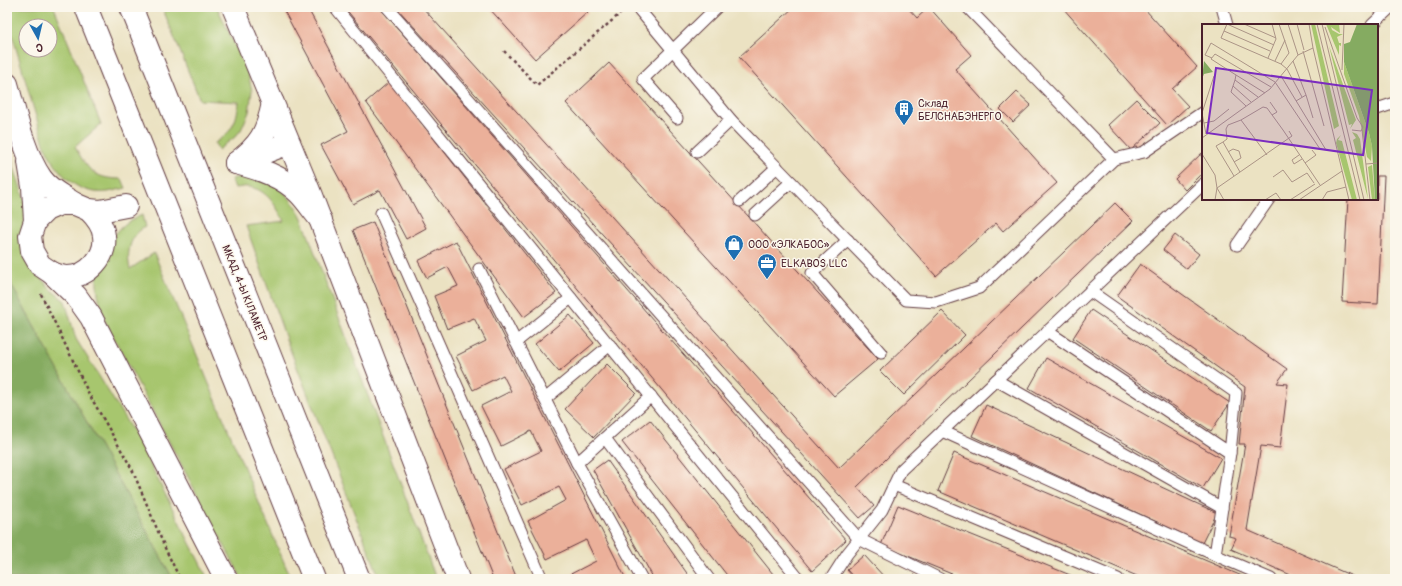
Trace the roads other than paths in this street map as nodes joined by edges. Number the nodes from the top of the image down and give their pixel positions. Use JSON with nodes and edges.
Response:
{"nodes":[{"id":1,"x":86,"y":7,"type":"edge"},
{"id":2,"x":131,"y":7,"type":"edge"},
{"id":3,"x":233,"y":7,"type":"edge"},
{"id":4,"x":335,"y":7,"type":"edge"},
{"id":5,"x":387,"y":7,"type":"edge"},
{"id":6,"x":637,"y":7,"type":"edge"},
{"id":7,"x":717,"y":7,"type":"edge"},
{"id":8,"x":967,"y":7,"type":"edge"},
{"id":9,"x":1222,"y":7,"type":"edge"},
{"id":10,"x":1391,"y":7,"type":"edge"},
{"id":11,"x":1227,"y":24,"type":"edge"},
{"id":12,"x":1373,"y":24,"type":"edge"},
{"id":13,"x":673,"y":50,"type":"junction"},
{"id":14,"x":7,"y":84,"type":"edge"},
{"id":15,"x":273,"y":103,"type":"junction"},
{"id":16,"x":1395,"y":103,"type":"edge"},
{"id":17,"x":1378,"y":109,"type":"edge"},
{"id":18,"x":1202,"y":113,"type":"edge"},
{"id":19,"x":677,"y":118,"type":"dead end"},
{"id":20,"x":731,"y":120,"type":"junction"},
{"id":21,"x":289,"y":142,"type":"junction"},
{"id":22,"x":27,"y":149,"type":"junction"},
{"id":23,"x":697,"y":152,"type":"dead end"},
{"id":24,"x":1114,"y":159,"type":"junction"},
{"id":25,"x":236,"y":163,"type":"junction"},
{"id":26,"x":777,"y":167,"type":"junction"},
{"id":27,"x":791,"y":182,"type":"junction"},
{"id":28,"x":1202,"y":185,"type":"edge"},
{"id":29,"x":1268,"y":200,"type":"edge"},
{"id":30,"x":740,"y":201,"type":"dead end"},
{"id":31,"x":82,"y":207,"type":"junction"},
{"id":32,"x":381,"y":213,"type":"dead end"},
{"id":33,"x":755,"y":214,"type":"dead end"},
{"id":34,"x":321,"y":220,"type":"junction"},
{"id":35,"x":35,"y":221,"type":"junction"},
{"id":36,"x":104,"y":236,"type":"junction"},
{"id":37,"x":848,"y":240,"type":"junction"},
{"id":38,"x":1237,"y":245,"type":"dead end"},
{"id":39,"x":479,"y":269,"type":"dead end"},
{"id":40,"x":45,"y":280,"type":"junction"},
{"id":41,"x":1090,"y":291,"type":"junction"},
{"id":42,"x":571,"y":298,"type":"junction"},
{"id":43,"x":1047,"y":331,"type":"junction"},
{"id":44,"x":516,"y":342,"type":"junction"},
{"id":45,"x":610,"y":345,"type":"junction"},
{"id":46,"x":881,"y":352,"type":"dead end"},
{"id":47,"x":996,"y":380,"type":"junction"},
{"id":48,"x":651,"y":396,"type":"junction"},
{"id":49,"x":545,"y":399,"type":"junction"},
{"id":50,"x":942,"y":431,"type":"junction"},
{"id":51,"x":604,"y":438,"type":"junction"},
{"id":52,"x":1230,"y":453,"type":"junction"},
{"id":53,"x":577,"y":463,"type":"junction"},
{"id":54,"x":894,"y":485,"type":"junction"},
{"id":55,"x":1222,"y":508,"type":"junction"},
{"id":56,"x":859,"y":538,"type":"junction"},
{"id":57,"x":1215,"y":554,"type":"junction"},
{"id":58,"x":226,"y":579,"type":"edge"},
{"id":59,"x":314,"y":579,"type":"edge"},
{"id":60,"x":359,"y":579,"type":"edge"},
{"id":61,"x":458,"y":579,"type":"edge"},
{"id":62,"x":542,"y":579,"type":"edge"},
{"id":63,"x":642,"y":579,"type":"edge"},
{"id":64,"x":709,"y":579,"type":"edge"},
{"id":65,"x":799,"y":579,"type":"edge"},
{"id":66,"x":831,"y":579,"type":"edge"},
{"id":67,"x":940,"y":579,"type":"edge"},
{"id":68,"x":1118,"y":579,"type":"edge"},
{"id":69,"x":1271,"y":579,"type":"edge"}],
"edges":[{"from":1,"to":59,"type":"main road"},
{"from":2,"to":60,"type":"main road","name":"МКАД, 4-Ы КІЛАМЕТР"},
{"from":3,"to":15,"type":"main road"},
{"from":4,"to":42,"type":"lane"},
{"from":5,"to":56,"type":"lane"},
{"from":6,"to":13,"type":"lane"},
{"from":7,"to":13,"type":"lane"},
{"from":8,"to":24,"type":"lane"},
{"from":9,"to":11,"type":"lane"},
{"from":10,"to":12,"type":"lane"},
{"from":13,"to":19,"type":"lane"},
{"from":13,"to":20,"type":"lane"},
{"from":14,"to":22,"type":"main road"},
{"from":15,"to":21,"type":"main road"},
{"from":15,"to":25,"type":"main road"},
{"from":16,"to":17,"type":"lane"},
{"from":18,"to":24,"type":"lane"},
{"from":20,"to":23,"type":"lane"},
{"from":20,"to":26,"type":"lane"},
{"from":21,"to":25,"type":"main road"},
{"from":21,"to":34,"type":"main road"},
{"from":22,"to":31,"type":"main road"},
{"from":22,"to":35,"type":"main road"},
{"from":24,"to":37,"type":"lane"},
{"from":25,"to":34,"type":"main road"},
{"from":26,"to":27,"type":"lane"},
{"from":26,"to":30,"type":"lane"},
{"from":27,"to":33,"type":"lane"},
{"from":27,"to":37,"type":"lane"},
{"from":28,"to":41,"type":"lane"},
{"from":29,"to":38,"type":"lane"},
{"from":31,"to":35,"type":"main road"},
{"from":31,"to":36,"type":"main road"},
{"from":31,"to":36,"type":"main road"},
{"from":32,"to":62,"type":"lane"},
{"from":34,"to":61,"type":"main road"},
{"from":35,"to":40,"type":"main road"},
{"from":36,"to":40,"type":"main road"},
{"from":37,"to":46,"type":"lane"},
{"from":39,"to":44,"type":"lane"},
{"from":40,"to":58,"type":"main road"},
{"from":41,"to":43,"type":"lane"},
{"from":41,"to":52,"type":"lane"},
{"from":42,"to":44,"type":"lane"},
{"from":42,"to":45,"type":"lane"},
{"from":43,"to":47,"type":"lane"},
{"from":43,"to":52,"type":"lane"},
{"from":44,"to":49,"type":"lane"},
{"from":45,"to":48,"type":"lane"},
{"from":45,"to":49,"type":"lane"},
{"from":47,"to":50,"type":"lane"},
{"from":47,"to":55,"type":"lane"},
{"from":48,"to":51,"type":"lane"},
{"from":48,"to":65,"type":"lane"},
{"from":49,"to":53,"type":"lane"},
{"from":50,"to":54,"type":"lane"},
{"from":50,"to":57,"type":"lane"},
{"from":51,"to":53,"type":"lane"},
{"from":51,"to":64,"type":"lane"},
{"from":52,"to":55,"type":"lane"},
{"from":53,"to":63,"type":"lane"},
{"from":54,"to":56,"type":"lane"},
{"from":54,"to":68,"type":"lane"},
{"from":55,"to":57,"type":"lane"},
{"from":56,"to":66,"type":"lane"},
{"from":56,"to":67,"type":"lane"},
{"from":57,"to":69,"type":"lane"}]}
